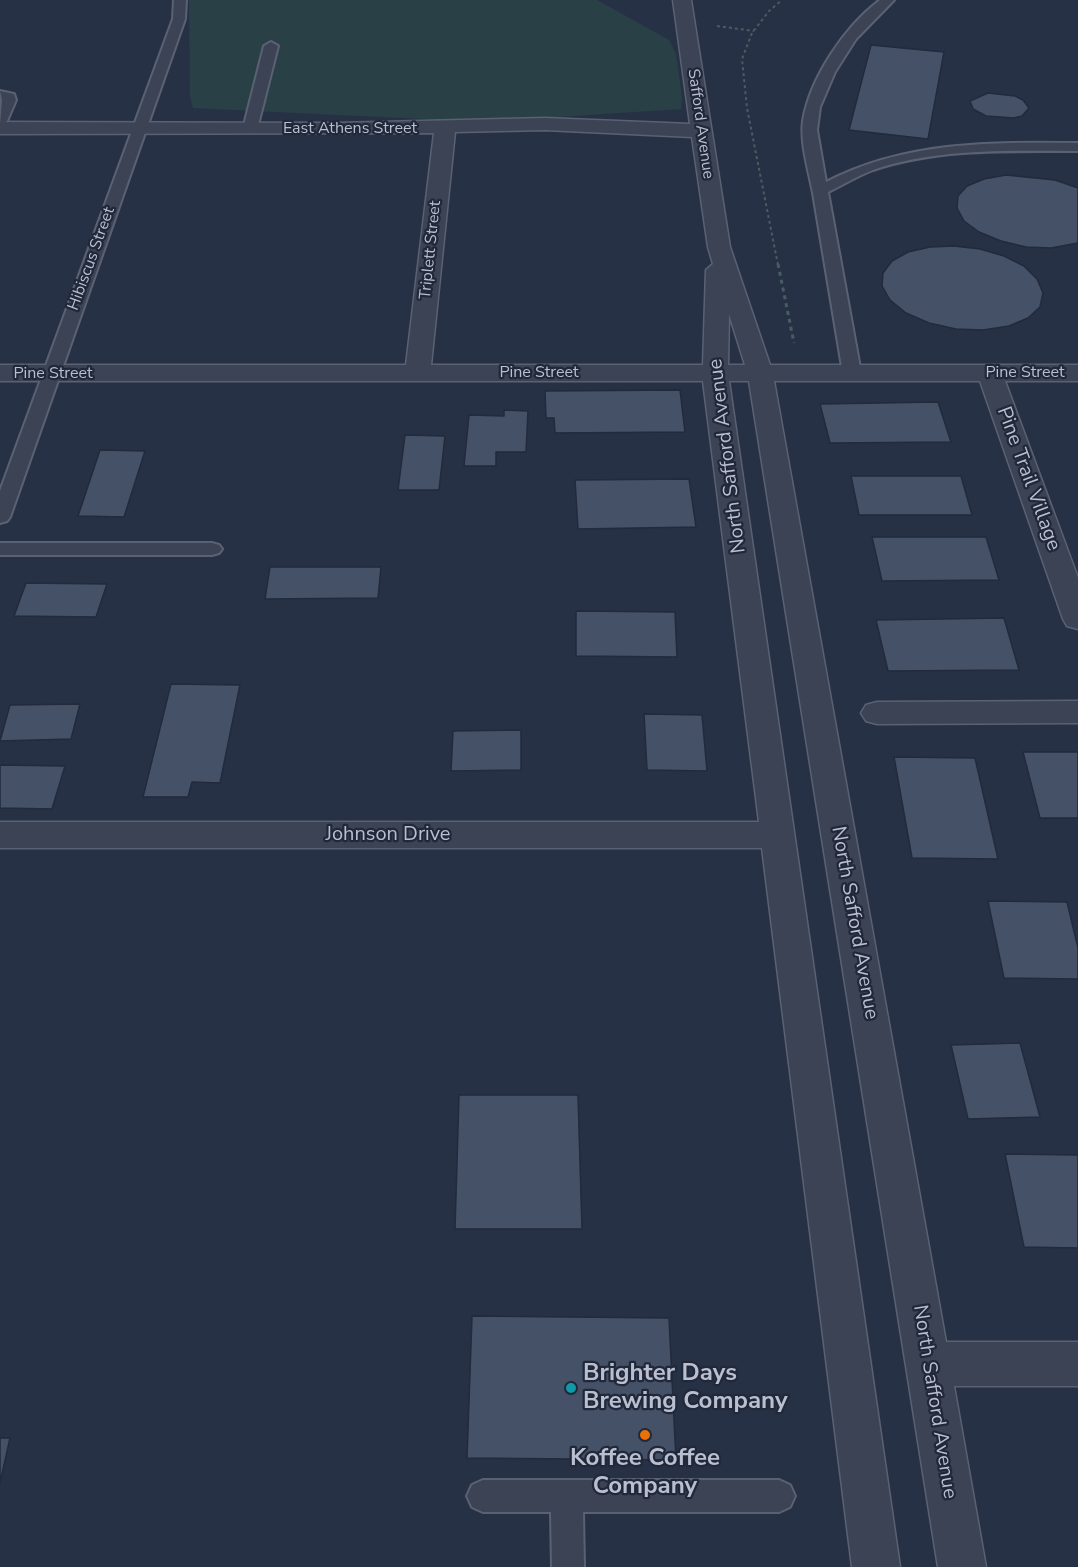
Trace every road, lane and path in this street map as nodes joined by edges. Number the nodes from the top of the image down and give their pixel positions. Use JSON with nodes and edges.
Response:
{"nodes":[{"id":1,"x":180,"y":0,"type":"edge"},
{"id":2,"x":682,"y":0,"type":"edge"},
{"id":3,"x":888,"y":0,"type":"edge"},
{"id":4,"x":715,"y":18,"type":"dead end"},
{"id":5,"x":754,"y":31,"type":"dead end"},
{"id":6,"x":271,"y":46,"type":"dead end"},
{"id":7,"x":0,"y":95,"type":"edge"},
{"id":8,"x":0,"y":121,"type":"edge"},
{"id":9,"x":0,"y":128,"type":"edge"},
{"id":10,"x":139,"y":128,"type":"junction"},
{"id":11,"x":445,"y":128,"type":"junction"},
{"id":12,"x":250,"y":129,"type":"junction"},
{"id":13,"x":701,"y":131,"type":"junction"},
{"id":14,"x":1078,"y":147,"type":"edge"},
{"id":15,"x":819,"y":190,"type":"junction"},
{"id":16,"x":719,"y":247,"type":"junction"},
{"id":17,"x":0,"y":373,"type":"edge"},
{"id":18,"x":418,"y":373,"type":"junction"},
{"id":19,"x":715,"y":373,"type":"junction"},
{"id":20,"x":760,"y":373,"type":"junction"},
{"id":21,"x":852,"y":373,"type":"junction"},
{"id":22,"x":990,"y":373,"type":"junction"},
{"id":23,"x":1078,"y":373,"type":"edge"},
{"id":24,"x":51,"y":374,"type":"junction"},
{"id":25,"x":0,"y":517,"type":"edge"},
{"id":26,"x":0,"y":549,"type":"edge"},
{"id":27,"x":212,"y":549,"type":"dead end"},
{"id":28,"x":1078,"y":619,"type":"edge"},
{"id":29,"x":1078,"y":712,"type":"edge"},
{"id":30,"x":877,"y":713,"type":"dead end"},
{"id":31,"x":0,"y":835,"type":"edge"},
{"id":32,"x":777,"y":835,"type":"junction"},
{"id":33,"x":928,"y":1364,"type":"junction"},
{"id":34,"x":1078,"y":1364,"type":"edge"},
{"id":35,"x":483,"y":1496,"type":"dead end"},
{"id":36,"x":567,"y":1496,"type":"junction"},
{"id":37,"x":779,"y":1496,"type":"dead end"},
{"id":38,"x":568,"y":1567,"type":"edge"},
{"id":39,"x":876,"y":1567,"type":"edge"},
{"id":40,"x":962,"y":1567,"type":"edge"}],
"edges":[{"from":1,"to":10,"type":"lane","name":"Hibiscus Street"},
{"from":2,"to":13,"type":"street","name":"Safford Avenue"},
{"from":3,"to":15,"type":"lane"},
{"from":4,"to":5,"type":"path"},
{"from":6,"to":12,"type":"lane"},
{"from":7,"to":8,"type":"lane"},
{"from":9,"to":10,"type":"street","name":"East Athens Street"},
{"from":10,"to":12,"type":"street","name":"East Athens Street"},
{"from":10,"to":24,"type":"lane","name":"Hibiscus Street"},
{"from":11,"to":12,"type":"street","name":"East Athens Street"},
{"from":11,"to":13,"type":"street","name":"East Athens Street"},
{"from":11,"to":18,"type":"street","name":"Triplett Street"},
{"from":13,"to":16,"type":"street","name":"Safford Avenue"},
{"from":14,"to":15,"type":"lane"},
{"from":15,"to":21,"type":"lane"},
{"from":16,"to":19,"type":"street","name":"North Safford Avenue"},
{"from":16,"to":20,"type":"street","name":"North Safford Avenue"},
{"from":17,"to":24,"type":"street","name":"Pine Street"},
{"from":18,"to":19,"type":"street","name":"Pine Street"},
{"from":18,"to":24,"type":"street","name":"Pine Street"},
{"from":19,"to":20,"type":"street","name":"Pine Street"},
{"from":19,"to":32,"type":"street","name":"North Safford Avenue"},
{"from":20,"to":21,"type":"street","name":"Pine Street"},
{"from":20,"to":33,"type":"street","name":"North Safford Avenue"},
{"from":21,"to":22,"type":"street","name":"Pine Street"},
{"from":22,"to":23,"type":"street","name":"Pine Street"},
{"from":22,"to":28,"type":"street","name":"Pine Trail Village"},
{"from":24,"to":25,"type":"lane","name":"Hibiscus Street"},
{"from":26,"to":27,"type":"lane"},
{"from":29,"to":30,"type":"street"},
{"from":31,"to":32,"type":"street","name":"Johnson Drive"},
{"from":32,"to":39,"type":"street","name":"North Safford Avenue"},
{"from":33,"to":34,"type":"street"},
{"from":33,"to":40,"type":"street","name":"North Safford Avenue"},
{"from":35,"to":36,"type":"lane"},
{"from":36,"to":37,"type":"lane"},
{"from":36,"to":38,"type":"lane"}]}
